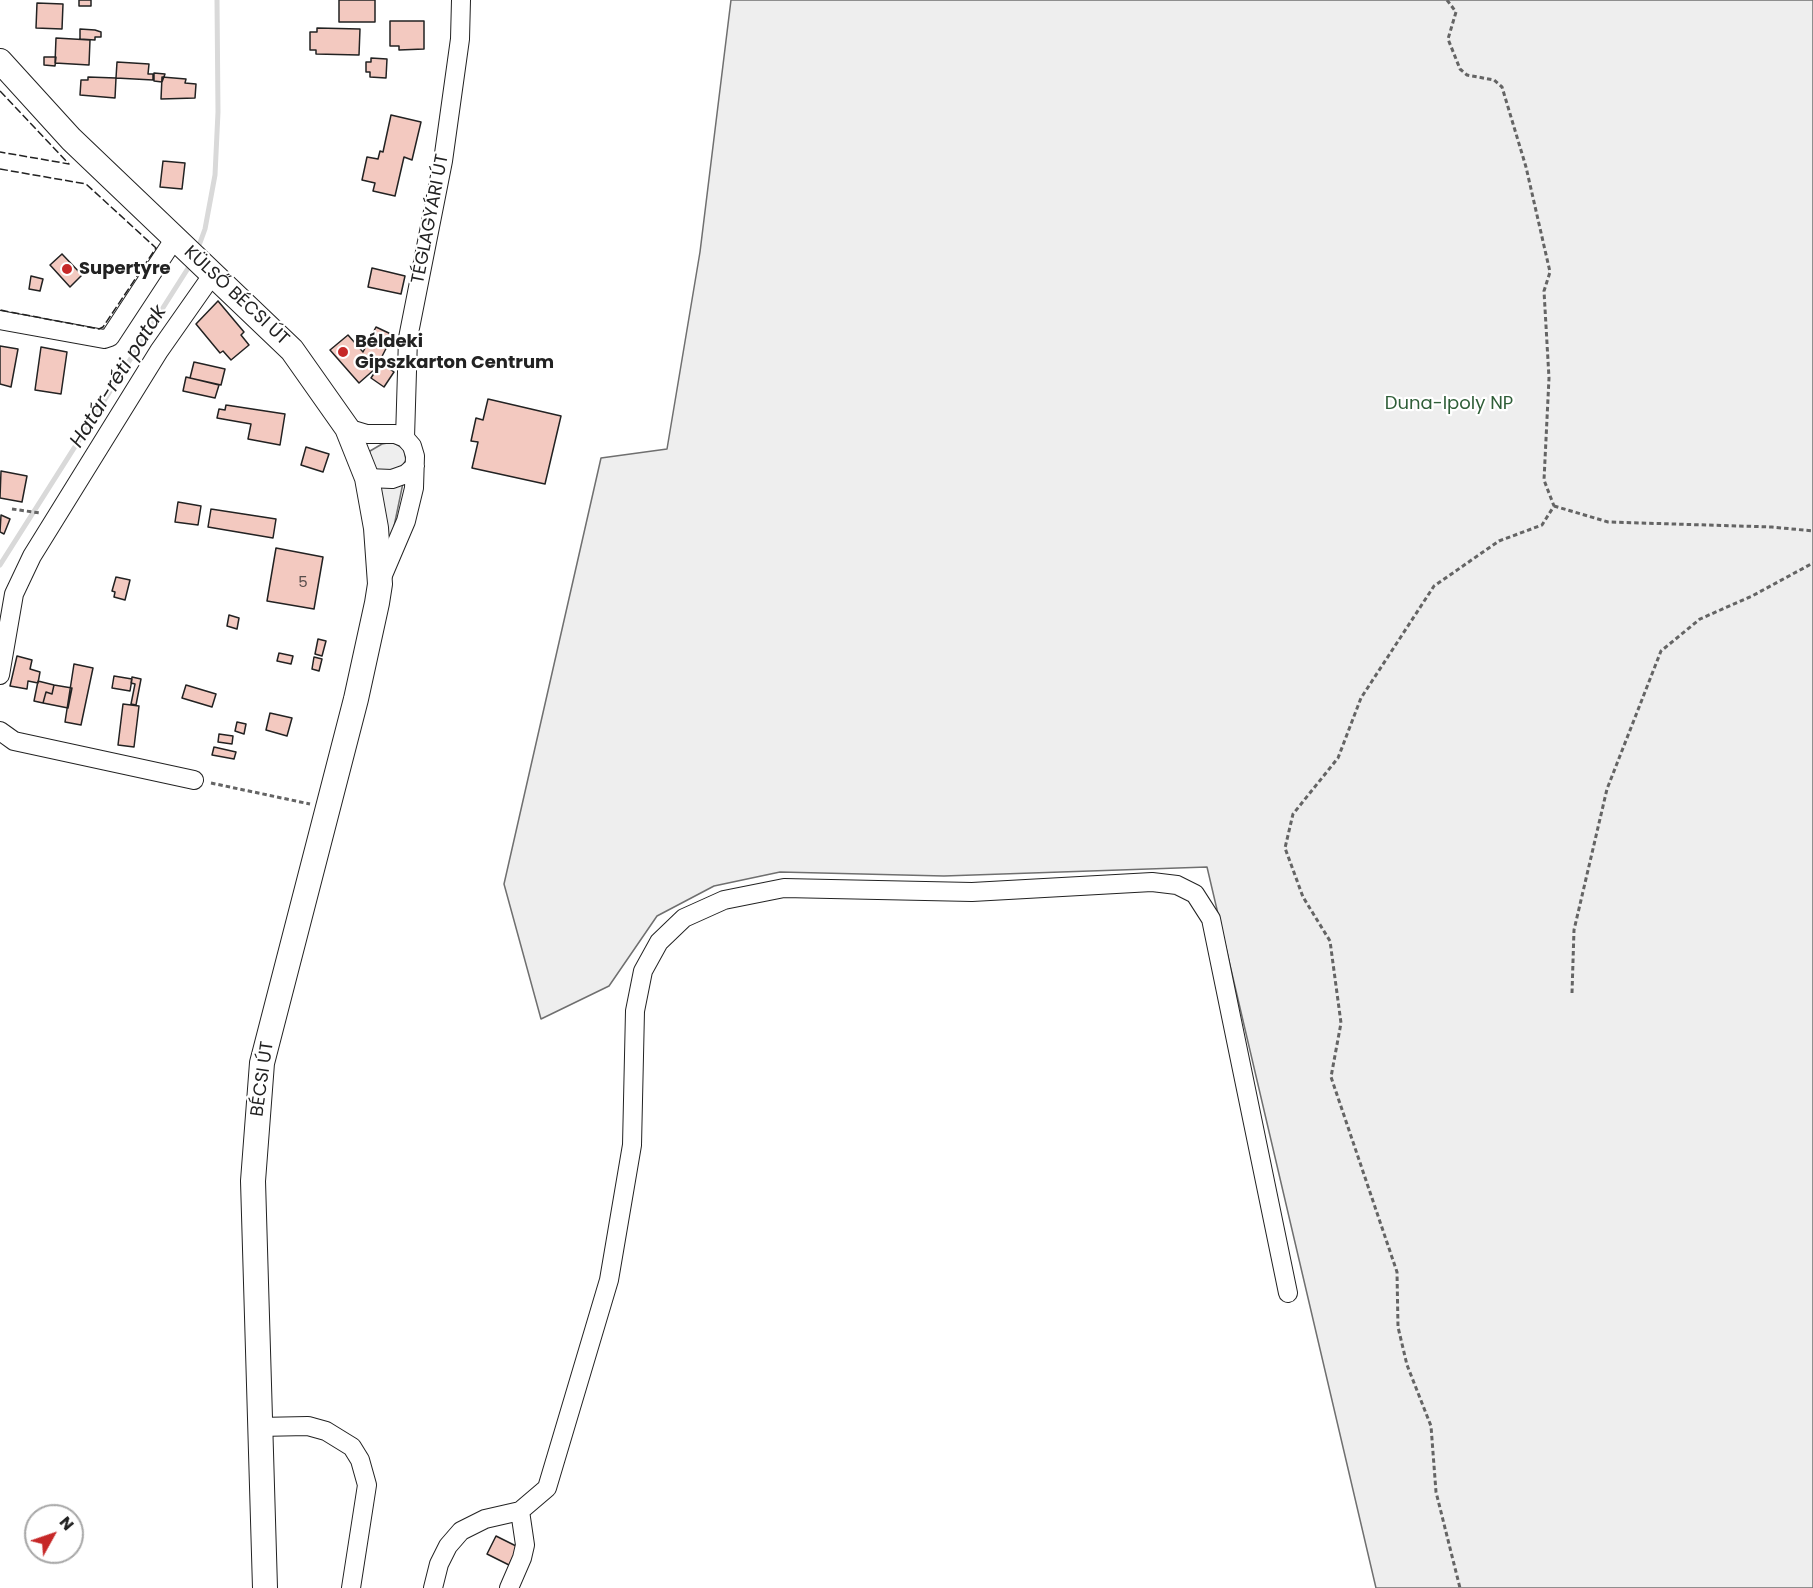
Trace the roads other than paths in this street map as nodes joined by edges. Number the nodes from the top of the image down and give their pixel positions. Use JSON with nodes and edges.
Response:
{"nodes":[{"id":1,"x":461,"y":0,"type":"edge"},
{"id":2,"x":0,"y":61,"type":"edge"},
{"id":3,"x":175,"y":238,"type":"junction"},
{"id":4,"x":213,"y":274,"type":"junction"},
{"id":5,"x":0,"y":320,"type":"edge"},
{"id":6,"x":357,"y":437,"type":"junction"},
{"id":7,"x":405,"y":438,"type":"junction"},
{"id":8,"x":415,"y":466,"type":"junction"},
{"id":9,"x":367,"y":478,"type":"junction"},
{"id":10,"x":380,"y":584,"type":"junction"},
{"id":11,"x":0,"y":675,"type":"edge"},
{"id":12,"x":0,"y":731,"type":"edge"},
{"id":13,"x":194,"y":780,"type":"road end"},
{"id":14,"x":1288,"y":1293,"type":"dead end"},
{"id":15,"x":258,"y":1427,"type":"junction"},
{"id":16,"x":520,"y":1511,"type":"junction"},
{"id":17,"x":265,"y":1588,"type":"edge"},
{"id":18,"x":351,"y":1588,"type":"edge"},
{"id":19,"x":433,"y":1588,"type":"edge"},
{"id":20,"x":509,"y":1588,"type":"edge"}],
"edges":[{"from":1,"to":7,"type":"street","name":"TÉGLAGYÁRI ÚT"},
{"from":2,"to":3,"type":"main road","name":"KÜLSŐ BÉCSI ÚT"},
{"from":3,"to":4,"type":"main road","name":"KÜLSŐ BÉCSI ÚT"},
{"from":3,"to":5,"type":"street"},
{"from":4,"to":6,"type":"main road","name":"KÜLSŐ BÉCSI ÚT"},
{"from":4,"to":11,"type":"street"},
{"from":6,"to":7,"type":"street"},
{"from":6,"to":9,"type":"main road","name":"KÜLSŐ BÉCSI ÚT"},
{"from":7,"to":8,"type":"street"},
{"from":8,"to":9,"type":"street"},
{"from":8,"to":10,"type":"street"},
{"from":9,"to":10,"type":"main road","name":"KÜLSŐ BÉCSI ÚT"},
{"from":10,"to":15,"type":"main road","name":"BÉCSI ÚT"},
{"from":12,"to":13,"type":"street"},
{"from":14,"to":16,"type":"street"},
{"from":15,"to":17,"type":"main road","name":"BÉCSI ÚT"},
{"from":15,"to":18,"type":"street"},
{"from":16,"to":19,"type":"street"},
{"from":16,"to":20,"type":"street"}]}
